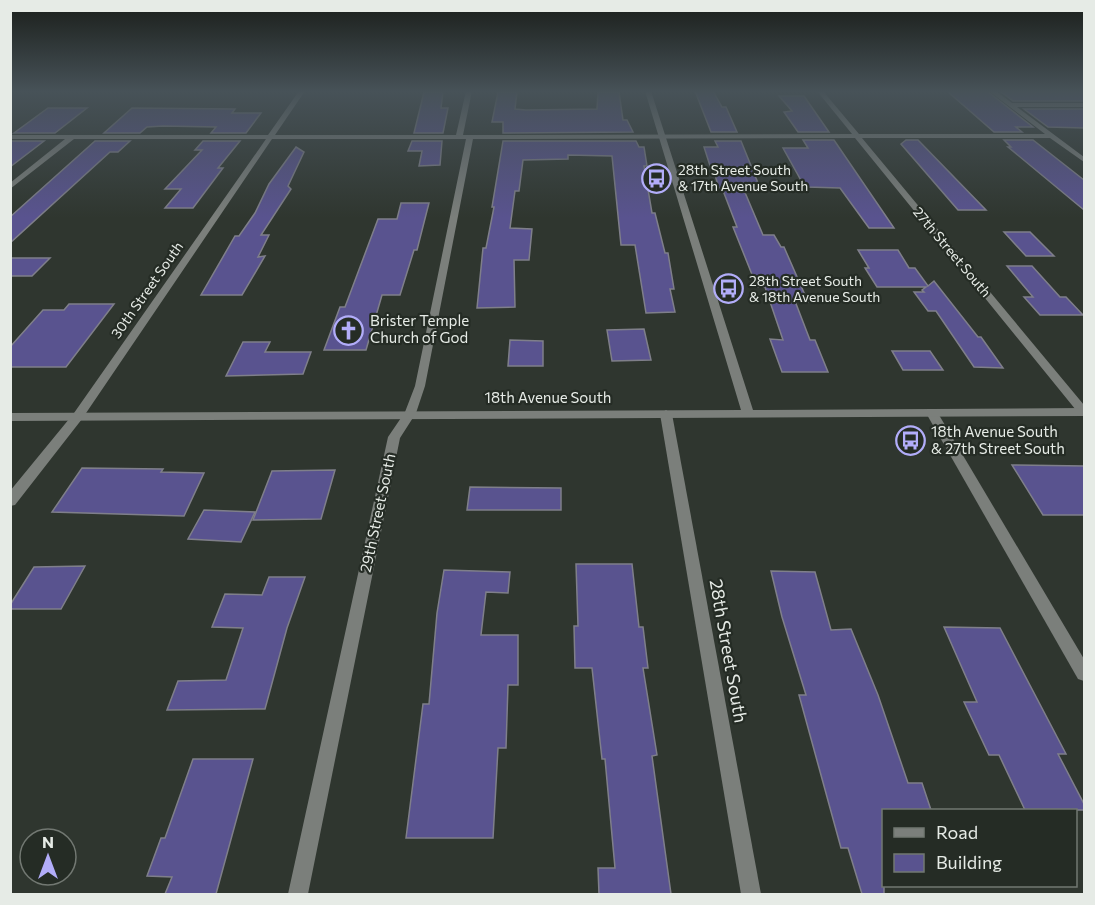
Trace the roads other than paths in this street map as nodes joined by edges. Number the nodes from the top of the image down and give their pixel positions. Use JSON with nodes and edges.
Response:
{"nodes":[{"id":1,"x":274,"y":133,"type":"edge"},
{"id":2,"x":460,"y":133,"type":"edge"},
{"id":3,"x":855,"y":133,"type":"edge"},
{"id":4,"x":1049,"y":133,"type":"edge"},
{"id":5,"x":662,"y":136,"type":"junction"},
{"id":6,"x":857,"y":136,"type":"junction"},
{"id":7,"x":1053,"y":136,"type":"junction"},
{"id":8,"x":10,"y":137,"type":"edge"},
{"id":9,"x":72,"y":137,"type":"junction"},
{"id":10,"x":271,"y":137,"type":"junction"},
{"id":11,"x":459,"y":137,"type":"junction"},
{"id":12,"x":470,"y":137,"type":"junction"},
{"id":13,"x":1084,"y":160,"type":"edge"},
{"id":14,"x":10,"y":187,"type":"edge"},
{"id":15,"x":1084,"y":412,"type":"edge"},
{"id":16,"x":410,"y":413,"type":"junction"},
{"id":17,"x":748,"y":413,"type":"junction"},
{"id":18,"x":932,"y":413,"type":"junction"},
{"id":19,"x":666,"y":414,"type":"junction"},
{"id":20,"x":78,"y":416,"type":"junction"},
{"id":21,"x":10,"y":417,"type":"edge"},
{"id":22,"x":10,"y":501,"type":"edge"},
{"id":23,"x":1084,"y":673,"type":"edge"},
{"id":24,"x":298,"y":894,"type":"edge"},
{"id":25,"x":751,"y":894,"type":"edge"}],
"edges":[{"from":1,"to":10,"type":"street","name":"30th Street South"},
{"from":2,"to":11,"type":"street"},
{"from":3,"to":6,"type":"street","name":"27th Street South"},
{"from":4,"to":7,"type":"street"},
{"from":5,"to":6,"type":"street"},
{"from":5,"to":12,"type":"street"},
{"from":5,"to":17,"type":"street"},
{"from":6,"to":7,"type":"street"},
{"from":6,"to":15,"type":"street","name":"27th Street South"},
{"from":7,"to":13,"type":"street"},
{"from":8,"to":9,"type":"street"},
{"from":9,"to":10,"type":"street"},
{"from":9,"to":14,"type":"street"},
{"from":10,"to":11,"type":"street"},
{"from":10,"to":20,"type":"street","name":"30th Street South"},
{"from":11,"to":12,"type":"street"},
{"from":12,"to":16,"type":"street","name":"29th Street South"},
{"from":15,"to":18,"type":"street","name":"18th Avenue South"},
{"from":16,"to":19,"type":"street","name":"18th Avenue South"},
{"from":16,"to":20,"type":"street","name":"18th Avenue South"},
{"from":16,"to":24,"type":"street","name":"29th Street South"},
{"from":17,"to":18,"type":"street","name":"18th Avenue South"},
{"from":17,"to":19,"type":"street","name":"18th Avenue South"},
{"from":18,"to":23,"type":"street"},
{"from":19,"to":25,"type":"street","name":"28th Street South"},
{"from":20,"to":21,"type":"street","name":"18th Avenue South"},
{"from":20,"to":22,"type":"street","name":"30th Street South"}]}
